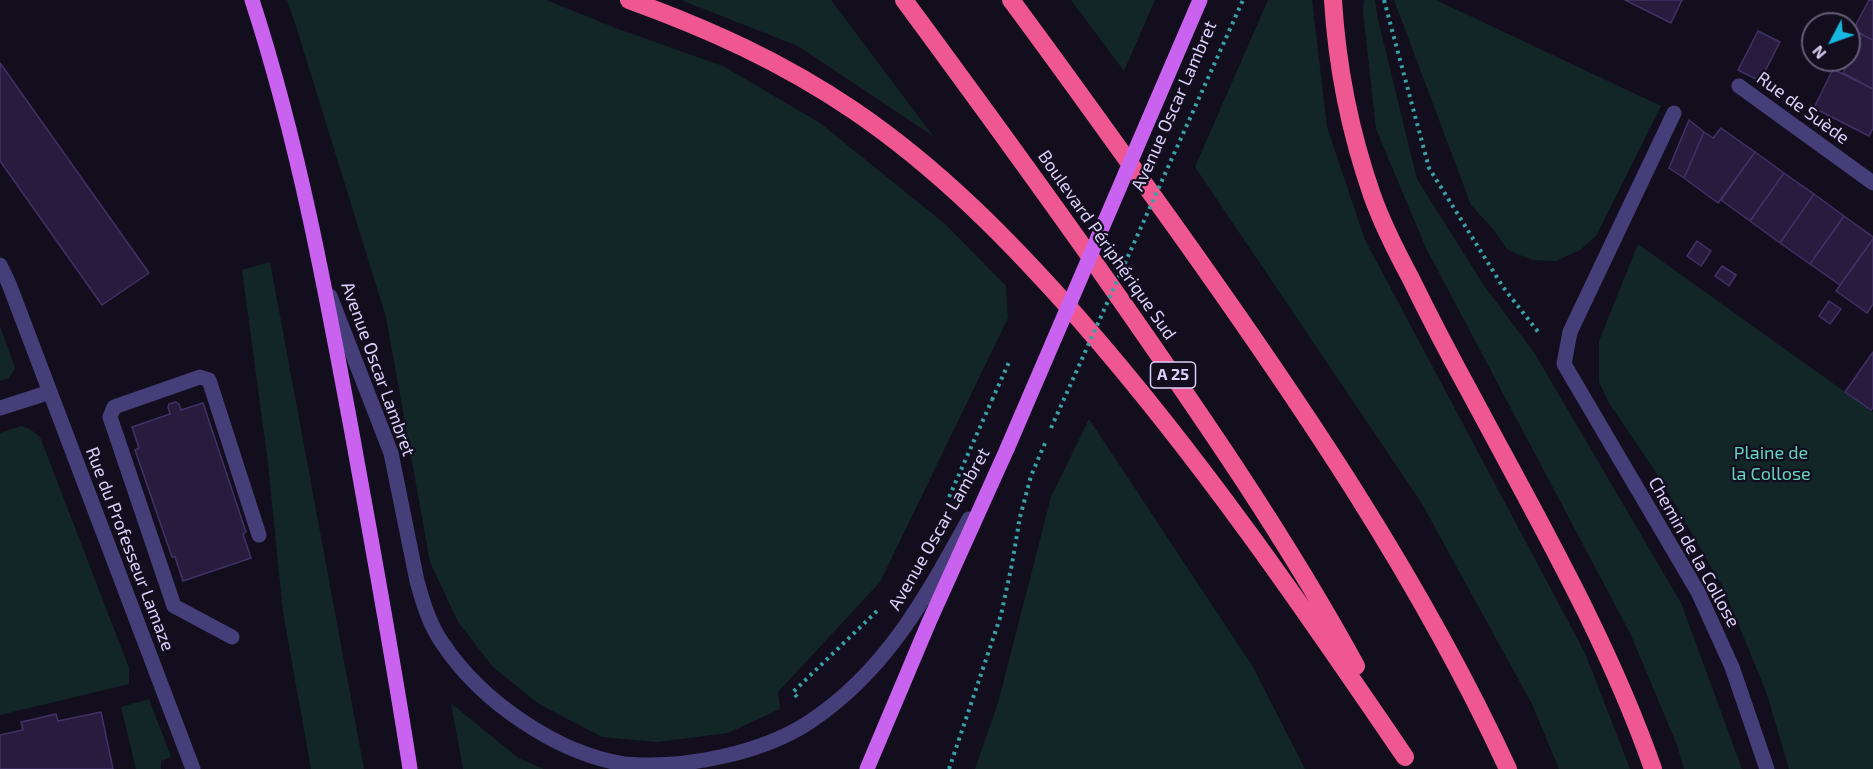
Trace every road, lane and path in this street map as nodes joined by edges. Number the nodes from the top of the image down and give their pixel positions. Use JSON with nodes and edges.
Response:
{"nodes":[{"id":1,"x":252,"y":0,"type":"edge"},
{"id":2,"x":629,"y":0,"type":"edge"},
{"id":3,"x":904,"y":0,"type":"edge"},
{"id":4,"x":1011,"y":0,"type":"edge"},
{"id":5,"x":1200,"y":0,"type":"edge"},
{"id":6,"x":1244,"y":0,"type":"edge"},
{"id":7,"x":1333,"y":0,"type":"edge"},
{"id":8,"x":1384,"y":0,"type":"edge"},
{"id":9,"x":1739,"y":87,"type":"dead end"},
{"id":10,"x":1674,"y":113,"type":"dead end"},
{"id":11,"x":1873,"y":183,"type":"edge"},
{"id":12,"x":0,"y":265,"type":"edge"},
{"id":13,"x":324,"y":279,"type":"junction"},
{"id":14,"x":1564,"y":364,"type":"junction"},
{"id":15,"x":50,"y":392,"type":"junction"},
{"id":16,"x":992,"y":400,"type":"dead end"},
{"id":17,"x":0,"y":408,"type":"edge"},
{"id":18,"x":1007,"y":449,"type":"junction"},
{"id":19,"x":945,"y":507,"type":"dead end"},
{"id":20,"x":259,"y":535,"type":"dead end"},
{"id":21,"x":885,"y":603,"type":"dead end"},
{"id":22,"x":232,"y":637,"type":"dead end"},
{"id":23,"x":812,"y":720,"type":"junction"},
{"id":24,"x":1408,"y":763,"type":"edge"},
{"id":25,"x":871,"y":766,"type":"edge"},
{"id":26,"x":193,"y":769,"type":"edge"},
{"id":27,"x":410,"y":769,"type":"edge"},
{"id":28,"x":949,"y":769,"type":"edge"},
{"id":29,"x":1508,"y":769,"type":"edge"},
{"id":30,"x":1653,"y":769,"type":"edge"},
{"id":31,"x":1767,"y":769,"type":"edge"}],
"edges":[{"from":1,"to":13,"type":"main road","name":"Avenue Oscar Lambret"},
{"from":2,"to":24,"type":"highway"},
{"from":3,"to":24,"type":"highway","name":"Boulevard Périphérique Sud","number":"A 25"},
{"from":4,"to":29,"type":"highway"},
{"from":5,"to":18,"type":"main road","name":"Avenue Oscar Lambret","bridge":true},
{"from":6,"to":28,"type":"path","name":"Avenue Oscar Lambret","bridge":true},
{"from":7,"to":30,"type":"highway"},
{"from":8,"to":14,"type":"path"},
{"from":9,"to":11,"type":"street","name":"Rue de Suède"},
{"from":10,"to":14,"type":"street"},
{"from":12,"to":15,"type":"street","name":"Rue du Professeur Lamaze"},
{"from":13,"to":23,"type":"street","name":"Avenue Oscar Lambret"},
{"from":13,"to":27,"type":"main road","name":"Avenue Oscar Lambret"},
{"from":14,"to":31,"type":"street","name":"Chemin de la Collose"},
{"from":15,"to":17,"type":"street"},
{"from":15,"to":26,"type":"street","name":"Rue du Professeur Lamaze"},
{"from":16,"to":19,"type":"path"},
{"from":18,"to":23,"type":"street","name":"Avenue Oscar Lambret"},
{"from":18,"to":25,"type":"main road","name":"Avenue Oscar Lambret"},
{"from":20,"to":22,"type":"street"},
{"from":21,"to":23,"type":"path"}]}
